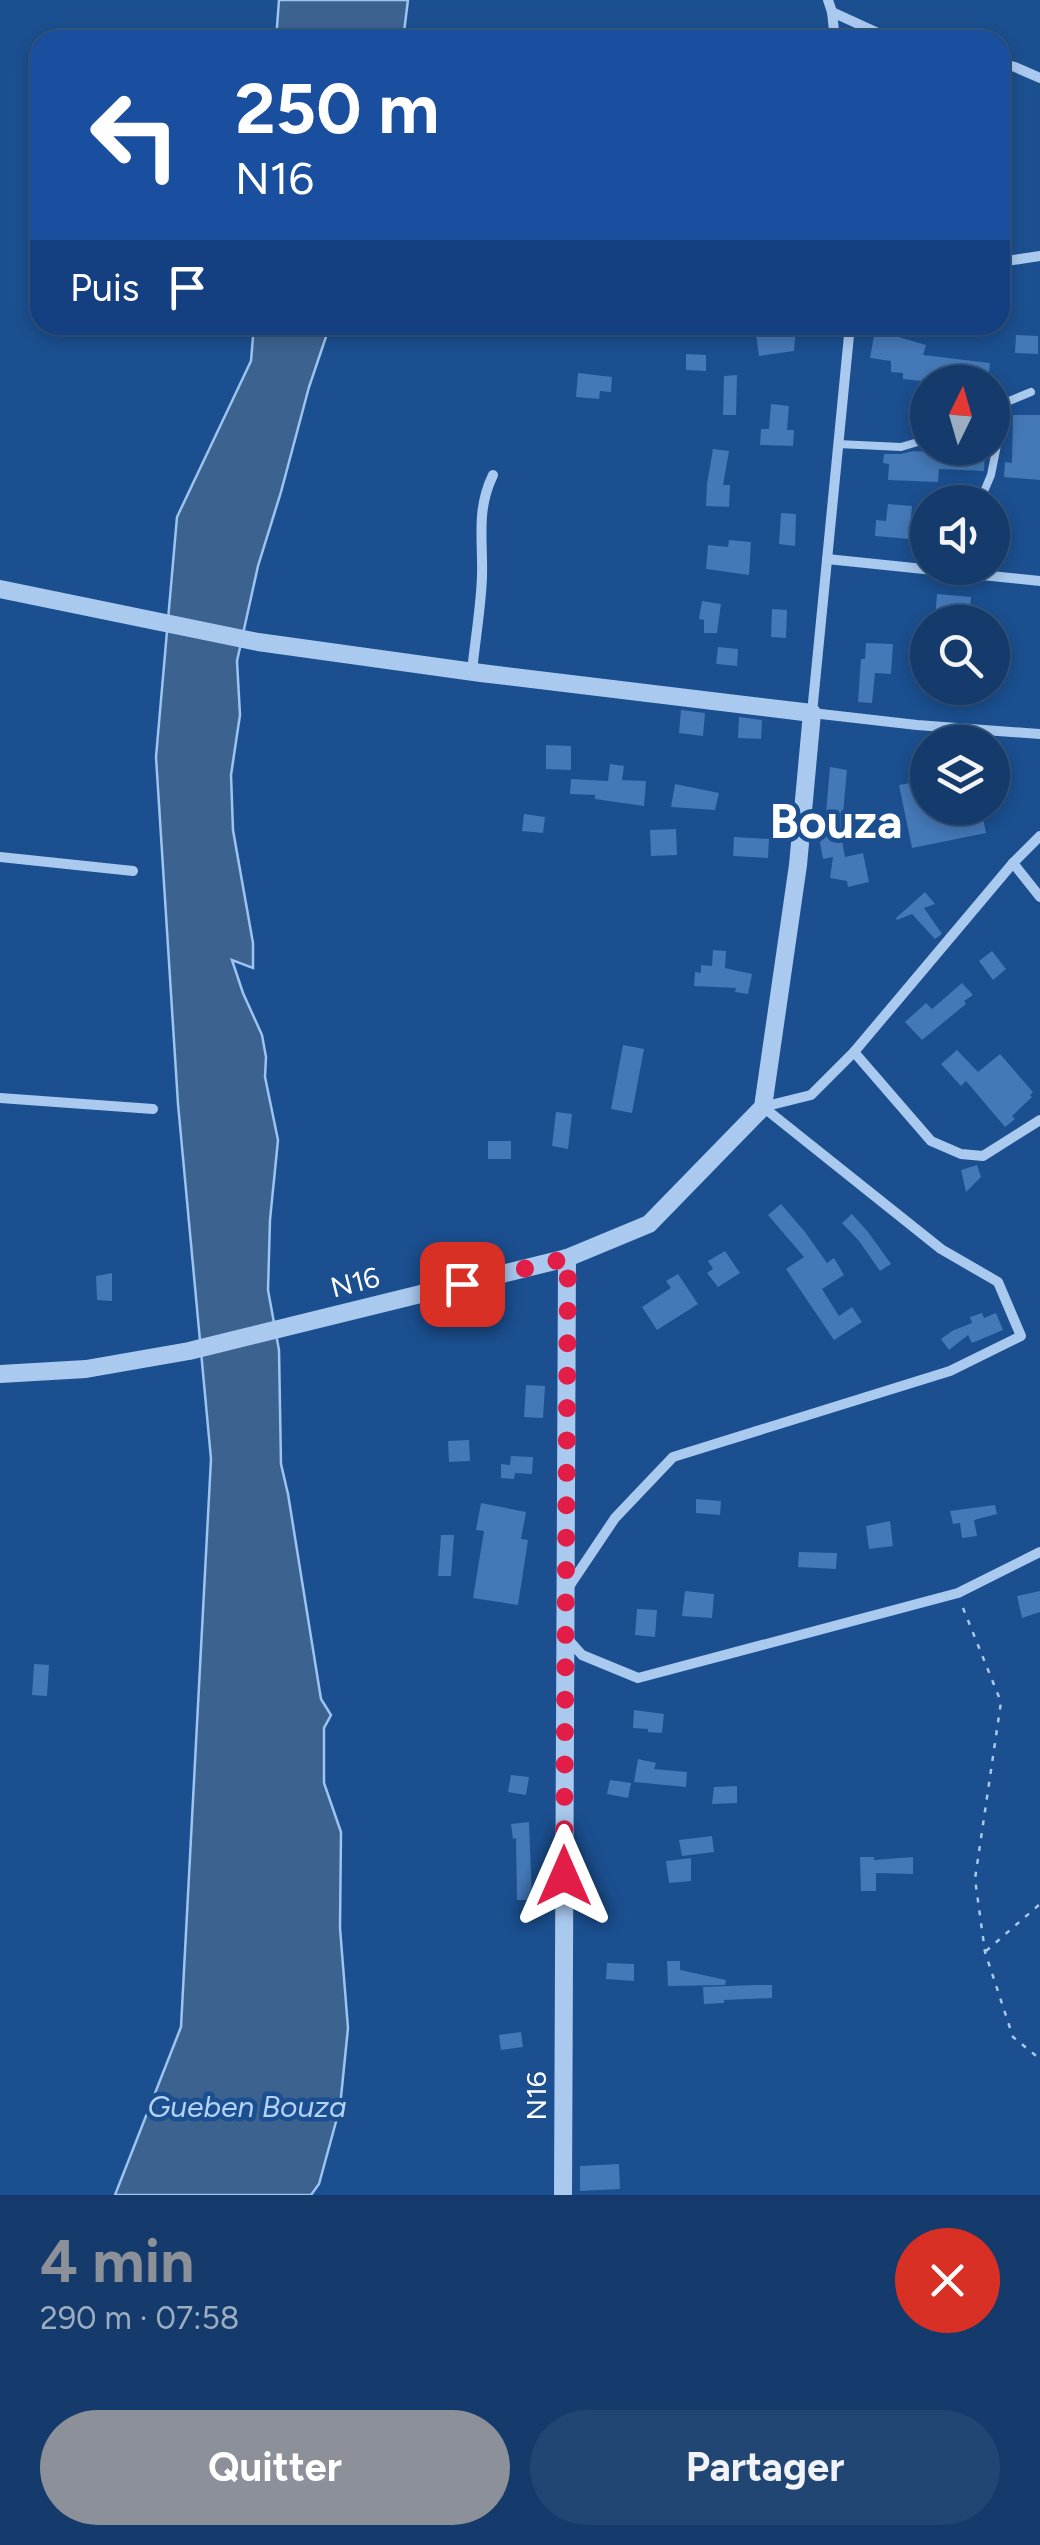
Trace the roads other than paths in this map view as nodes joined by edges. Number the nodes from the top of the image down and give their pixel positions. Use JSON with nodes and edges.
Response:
{"nodes":[{"id":1,"x":828,"y":0,"type":"edge"},
{"id":2,"x":832,"y":12,"type":"junction"},
{"id":3,"x":835,"y":30,"type":"edge"},
{"id":4,"x":870,"y":30,"type":"edge"},
{"id":5,"x":1010,"y":67,"type":"edge"},
{"id":6,"x":1040,"y":78,"type":"edge"},
{"id":7,"x":1040,"y":256,"type":"edge"},
{"id":8,"x":1010,"y":260,"type":"edge"},
{"id":9,"x":849,"y":335,"type":"edge"},
{"id":10,"x":1031,"y":392,"type":"dead end"},
{"id":11,"x":1010,"y":402,"type":"edge"},
{"id":12,"x":838,"y":444,"type":"junction"},
{"id":13,"x":910,"y":444,"type":"edge"},
{"id":14,"x":493,"y":475,"type":"dead end"},
{"id":15,"x":827,"y":560,"type":"junction"},
{"id":16,"x":1040,"y":581,"type":"edge"},
{"id":17,"x":0,"y":589,"type":"edge"},
{"id":18,"x":472,"y":672,"type":"junction"},
{"id":19,"x":812,"y":713,"type":"junction"},
{"id":20,"x":1040,"y":734,"type":"edge"},
{"id":21,"x":1040,"y":836,"type":"edge"},
{"id":22,"x":0,"y":857,"type":"edge"},
{"id":23,"x":1012,"y":863,"type":"junction"},
{"id":24,"x":133,"y":872,"type":"dead end"},
{"id":25,"x":1040,"y":897,"type":"edge"},
{"id":26,"x":854,"y":1052,"type":"junction"},
{"id":27,"x":0,"y":1098,"type":"edge"},
{"id":28,"x":764,"y":1107,"type":"junction"},
{"id":29,"x":154,"y":1110,"type":"dead end"},
{"id":30,"x":1040,"y":1120,"type":"edge"},
{"id":31,"x":568,"y":1258,"type":"junction"},
{"id":32,"x":0,"y":1374,"type":"edge"},
{"id":33,"x":1040,"y":1552,"type":"edge"},
{"id":34,"x":566,"y":1592,"type":"junction"},
{"id":35,"x":566,"y":1636,"type":"junction"},
{"id":36,"x":563,"y":2195,"type":"edge"}],
"edges":[{"from":1,"to":2,"type":"street"},
{"from":2,"to":3,"type":"street"},
{"from":2,"to":4,"type":"street"},
{"from":5,"to":6,"type":"street"},
{"from":7,"to":8,"type":"street"},
{"from":9,"to":12,"type":"street"},
{"from":10,"to":11,"type":"lane"},
{"from":12,"to":13,"type":"lane"},
{"from":12,"to":15,"type":"street"},
{"from":14,"to":18,"type":"street"},
{"from":15,"to":16,"type":"street"},
{"from":15,"to":19,"type":"street"},
{"from":17,"to":18,"type":"street"},
{"from":18,"to":19,"type":"street"},
{"from":19,"to":20,"type":"street"},
{"from":19,"to":28,"type":"street"},
{"from":21,"to":23,"type":"street"},
{"from":22,"to":24,"type":"street"},
{"from":23,"to":25,"type":"street"},
{"from":23,"to":26,"type":"street"},
{"from":26,"to":28,"type":"street"},
{"from":26,"to":30,"type":"street"},
{"from":27,"to":29,"type":"street"},
{"from":28,"to":31,"type":"street"},
{"from":28,"to":34,"type":"street"},
{"from":31,"to":32,"type":"street","name":"N16"},
{"from":31,"to":34,"type":"street","name":"N16"},
{"from":33,"to":35,"type":"street"},
{"from":34,"to":35,"type":"street","name":"N16"},
{"from":35,"to":36,"type":"street","name":"N16"}]}
